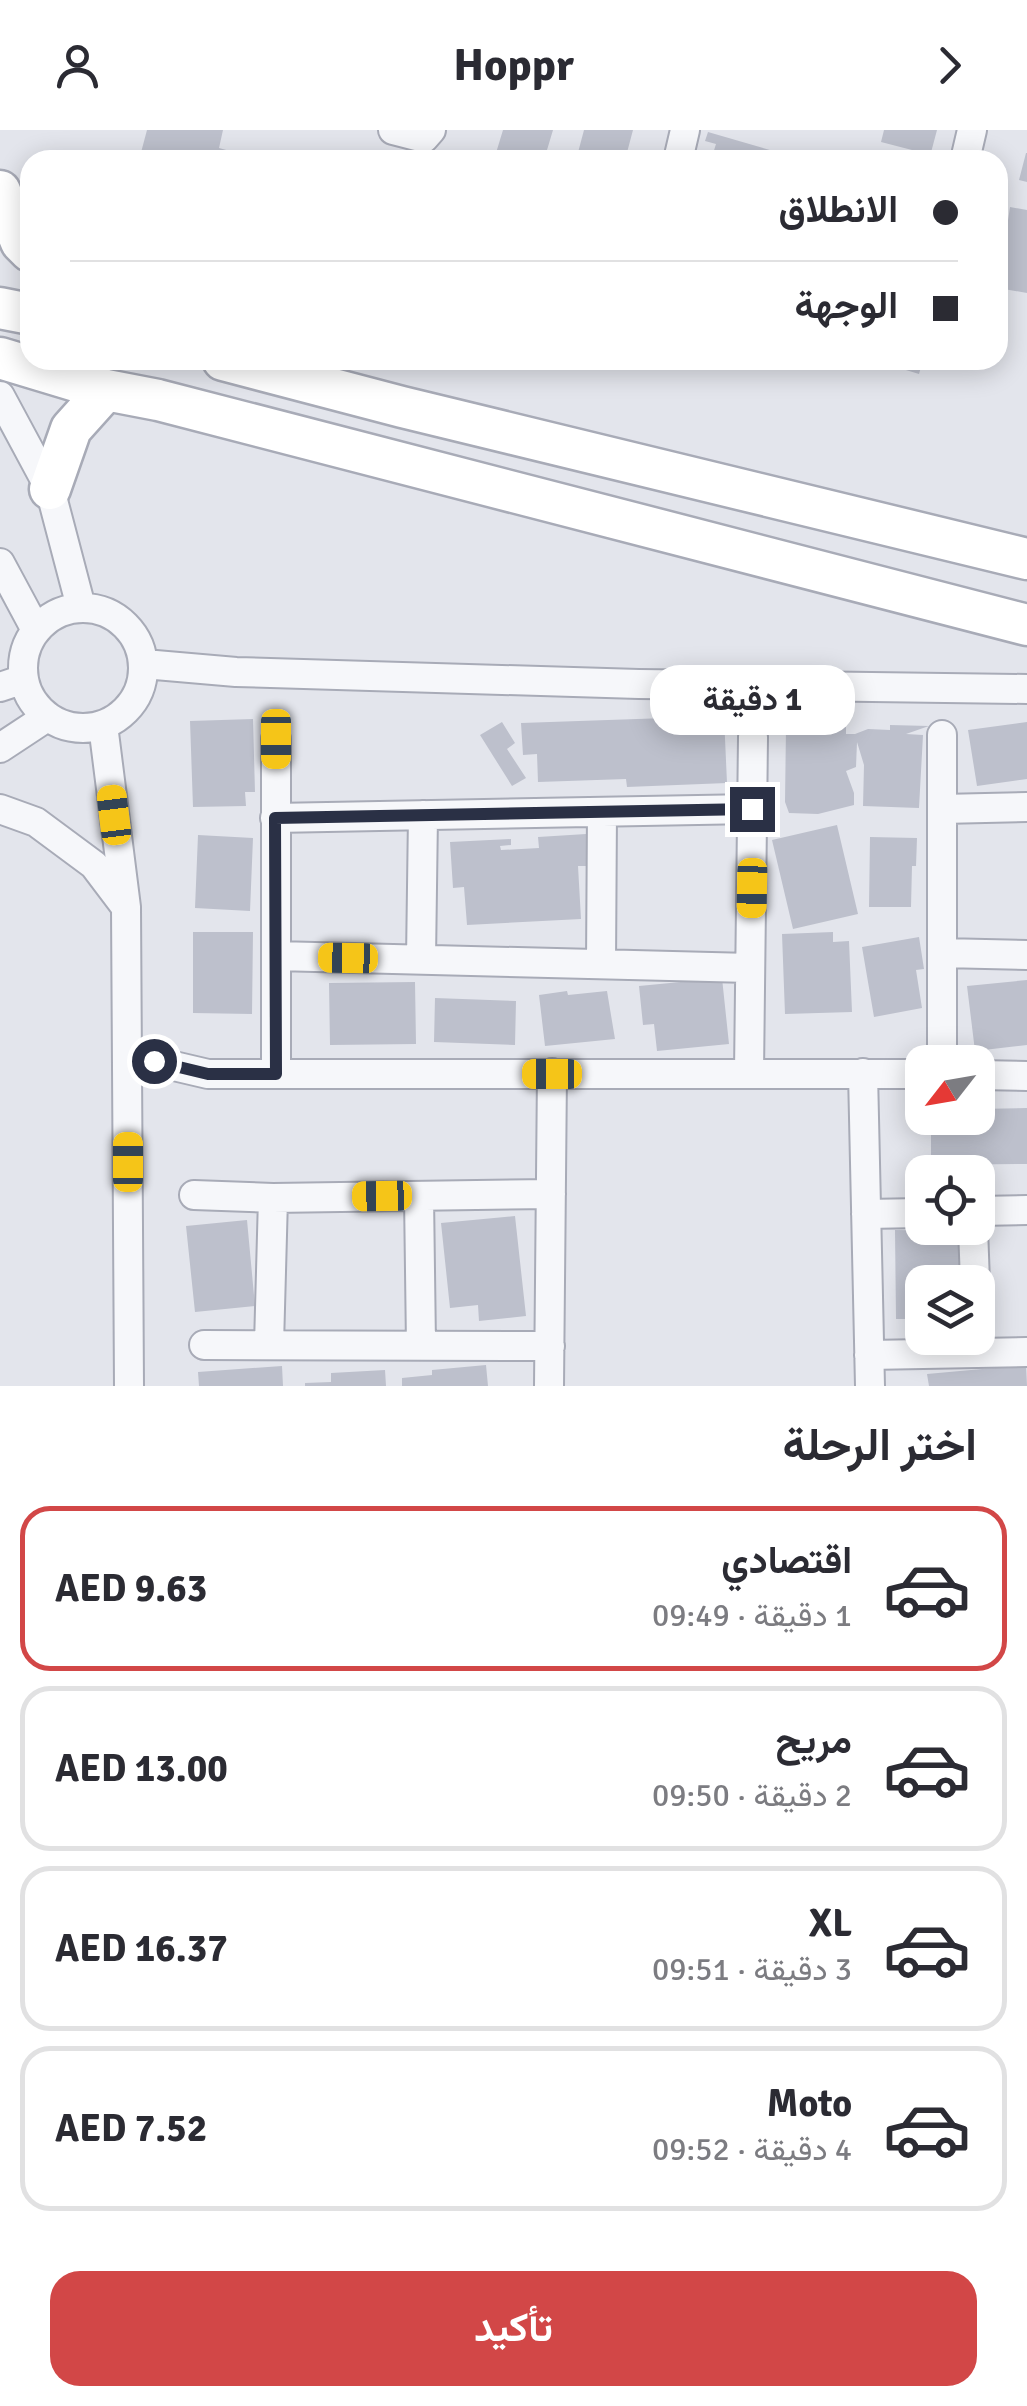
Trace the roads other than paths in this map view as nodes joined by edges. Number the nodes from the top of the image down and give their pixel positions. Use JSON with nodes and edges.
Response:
{"nodes":[{"id":1,"x":393,"y":130,"type":"edge"},
{"id":2,"x":431,"y":130,"type":"edge"},
{"id":3,"x":0,"y":192,"type":"edge"},
{"id":4,"x":20,"y":240,"type":"edge"},
{"id":5,"x":40,"y":370,"type":"edge"},
{"id":6,"x":261,"y":370,"type":"edge"},
{"id":7,"x":106,"y":390,"type":"junction"},
{"id":8,"x":0,"y":396,"type":"edge"},
{"id":9,"x":50,"y":489,"type":"junction"},
{"id":10,"x":1027,"y":560,"type":"edge"},
{"id":11,"x":0,"y":563,"type":"edge"},
{"id":12,"x":81,"y":608,"type":"junction"},
{"id":13,"x":1027,"y":625,"type":"edge"},
{"id":14,"x":36,"y":630,"type":"junction"},
{"id":15,"x":144,"y":664,"type":"junction"},
{"id":16,"x":12,"y":683,"type":"edge"},
{"id":17,"x":1027,"y":689,"type":"edge"},
{"id":18,"x":47,"y":717,"type":"junction"},
{"id":19,"x":103,"y":726,"type":"junction"},
{"id":20,"x":942,"y":735,"type":"dead end"},
{"id":21,"x":753,"y":738,"type":"dead end"},
{"id":22,"x":276,"y":739,"type":"dead end"},
{"id":23,"x":0,"y":748,"type":"edge"},
{"id":24,"x":1027,"y":807,"type":"edge"},
{"id":25,"x":0,"y":809,"type":"edge"},
{"id":26,"x":752,"y":809,"type":"junction"},
{"id":27,"x":942,"y":810,"type":"junction"},
{"id":28,"x":602,"y":812,"type":"junction"},
{"id":29,"x":423,"y":815,"type":"junction"},
{"id":30,"x":275,"y":818,"type":"junction"},
{"id":31,"x":126,"y":907,"type":"junction"},
{"id":32,"x":942,"y":952,"type":"junction"},
{"id":33,"x":1027,"y":955,"type":"edge"},
{"id":34,"x":276,"y":956,"type":"junction"},
{"id":35,"x":421,"y":960,"type":"junction"},
{"id":36,"x":602,"y":964,"type":"junction"},
{"id":37,"x":750,"y":968,"type":"junction"},
{"id":38,"x":942,"y":1045,"type":"edge"},
{"id":39,"x":127,"y":1055,"type":"junction"},
{"id":40,"x":749,"y":1073,"type":"junction"},
{"id":41,"x":863,"y":1073,"type":"junction"},
{"id":42,"x":276,"y":1074,"type":"junction"},
{"id":43,"x":552,"y":1074,"type":"junction"},
{"id":44,"x":905,"y":1074,"type":"edge"},
{"id":45,"x":995,"y":1075,"type":"edge"},
{"id":46,"x":1027,"y":1076,"type":"edge"},
{"id":47,"x":550,"y":1194,"type":"junction"},
{"id":48,"x":194,"y":1195,"type":"dead end"},
{"id":49,"x":419,"y":1196,"type":"junction"},
{"id":50,"x":274,"y":1198,"type":"junction"},
{"id":51,"x":1027,"y":1210,"type":"edge"},
{"id":52,"x":995,"y":1211,"type":"edge"},
{"id":53,"x":905,"y":1213,"type":"edge"},
{"id":54,"x":866,"y":1214,"type":"junction"},
{"id":55,"x":204,"y":1345,"type":"dead end"},
{"id":56,"x":269,"y":1345,"type":"junction"},
{"id":57,"x":422,"y":1345,"type":"junction"},
{"id":58,"x":550,"y":1346,"type":"junction"},
{"id":59,"x":995,"y":1348,"type":"edge"},
{"id":60,"x":905,"y":1352,"type":"edge"},
{"id":61,"x":1027,"y":1352,"type":"edge"},
{"id":62,"x":869,"y":1355,"type":"junction"},
{"id":63,"x":129,"y":1386,"type":"edge"},
{"id":64,"x":549,"y":1386,"type":"edge"},
{"id":65,"x":870,"y":1386,"type":"edge"}],
"edges":[{"from":1,"to":2,"type":"street"},
{"from":3,"to":4,"type":"street"},
{"from":5,"to":7,"type":"street"},
{"from":6,"to":10,"type":"street"},
{"from":7,"to":9,"type":"street"},
{"from":7,"to":13,"type":"street"},
{"from":8,"to":9,"type":"street"},
{"from":9,"to":12,"type":"street"},
{"from":11,"to":14,"type":"street"},
{"from":12,"to":14,"type":"street"},
{"from":12,"to":15,"type":"street"},
{"from":14,"to":16,"type":"street"},
{"from":15,"to":17,"type":"street"},
{"from":15,"to":19,"type":"street"},
{"from":16,"to":18,"type":"street"},
{"from":18,"to":19,"type":"street"},
{"from":18,"to":23,"type":"street"},
{"from":19,"to":31,"type":"street"},
{"from":20,"to":27,"type":"street"},
{"from":21,"to":26,"type":"street"},
{"from":22,"to":30,"type":"street"},
{"from":24,"to":27,"type":"street"},
{"from":25,"to":31,"type":"street"},
{"from":26,"to":28,"type":"street"},
{"from":26,"to":37,"type":"street"},
{"from":27,"to":32,"type":"street"},
{"from":28,"to":29,"type":"street"},
{"from":28,"to":36,"type":"street"},
{"from":29,"to":30,"type":"street"},
{"from":29,"to":35,"type":"street"},
{"from":30,"to":34,"type":"street"},
{"from":31,"to":39,"type":"street"},
{"from":32,"to":33,"type":"street"},
{"from":32,"to":38,"type":"street"},
{"from":34,"to":35,"type":"street"},
{"from":34,"to":42,"type":"street"},
{"from":35,"to":36,"type":"street"},
{"from":36,"to":37,"type":"street"},
{"from":37,"to":40,"type":"street"},
{"from":39,"to":42,"type":"street"},
{"from":39,"to":63,"type":"street"},
{"from":40,"to":41,"type":"street"},
{"from":40,"to":43,"type":"street"},
{"from":41,"to":44,"type":"street"},
{"from":41,"to":54,"type":"street"},
{"from":42,"to":43,"type":"street"},
{"from":43,"to":47,"type":"street"},
{"from":45,"to":46,"type":"street"},
{"from":47,"to":49,"type":"street"},
{"from":47,"to":58,"type":"street"},
{"from":48,"to":50,"type":"street"},
{"from":49,"to":50,"type":"street"},
{"from":49,"to":57,"type":"street"},
{"from":50,"to":56,"type":"street"},
{"from":51,"to":52,"type":"street"},
{"from":53,"to":54,"type":"street"},
{"from":54,"to":62,"type":"street"},
{"from":55,"to":56,"type":"street"},
{"from":56,"to":57,"type":"street"},
{"from":57,"to":58,"type":"street"},
{"from":58,"to":64,"type":"street"},
{"from":59,"to":61,"type":"street"},
{"from":60,"to":62,"type":"street"},
{"from":62,"to":65,"type":"street"}]}
